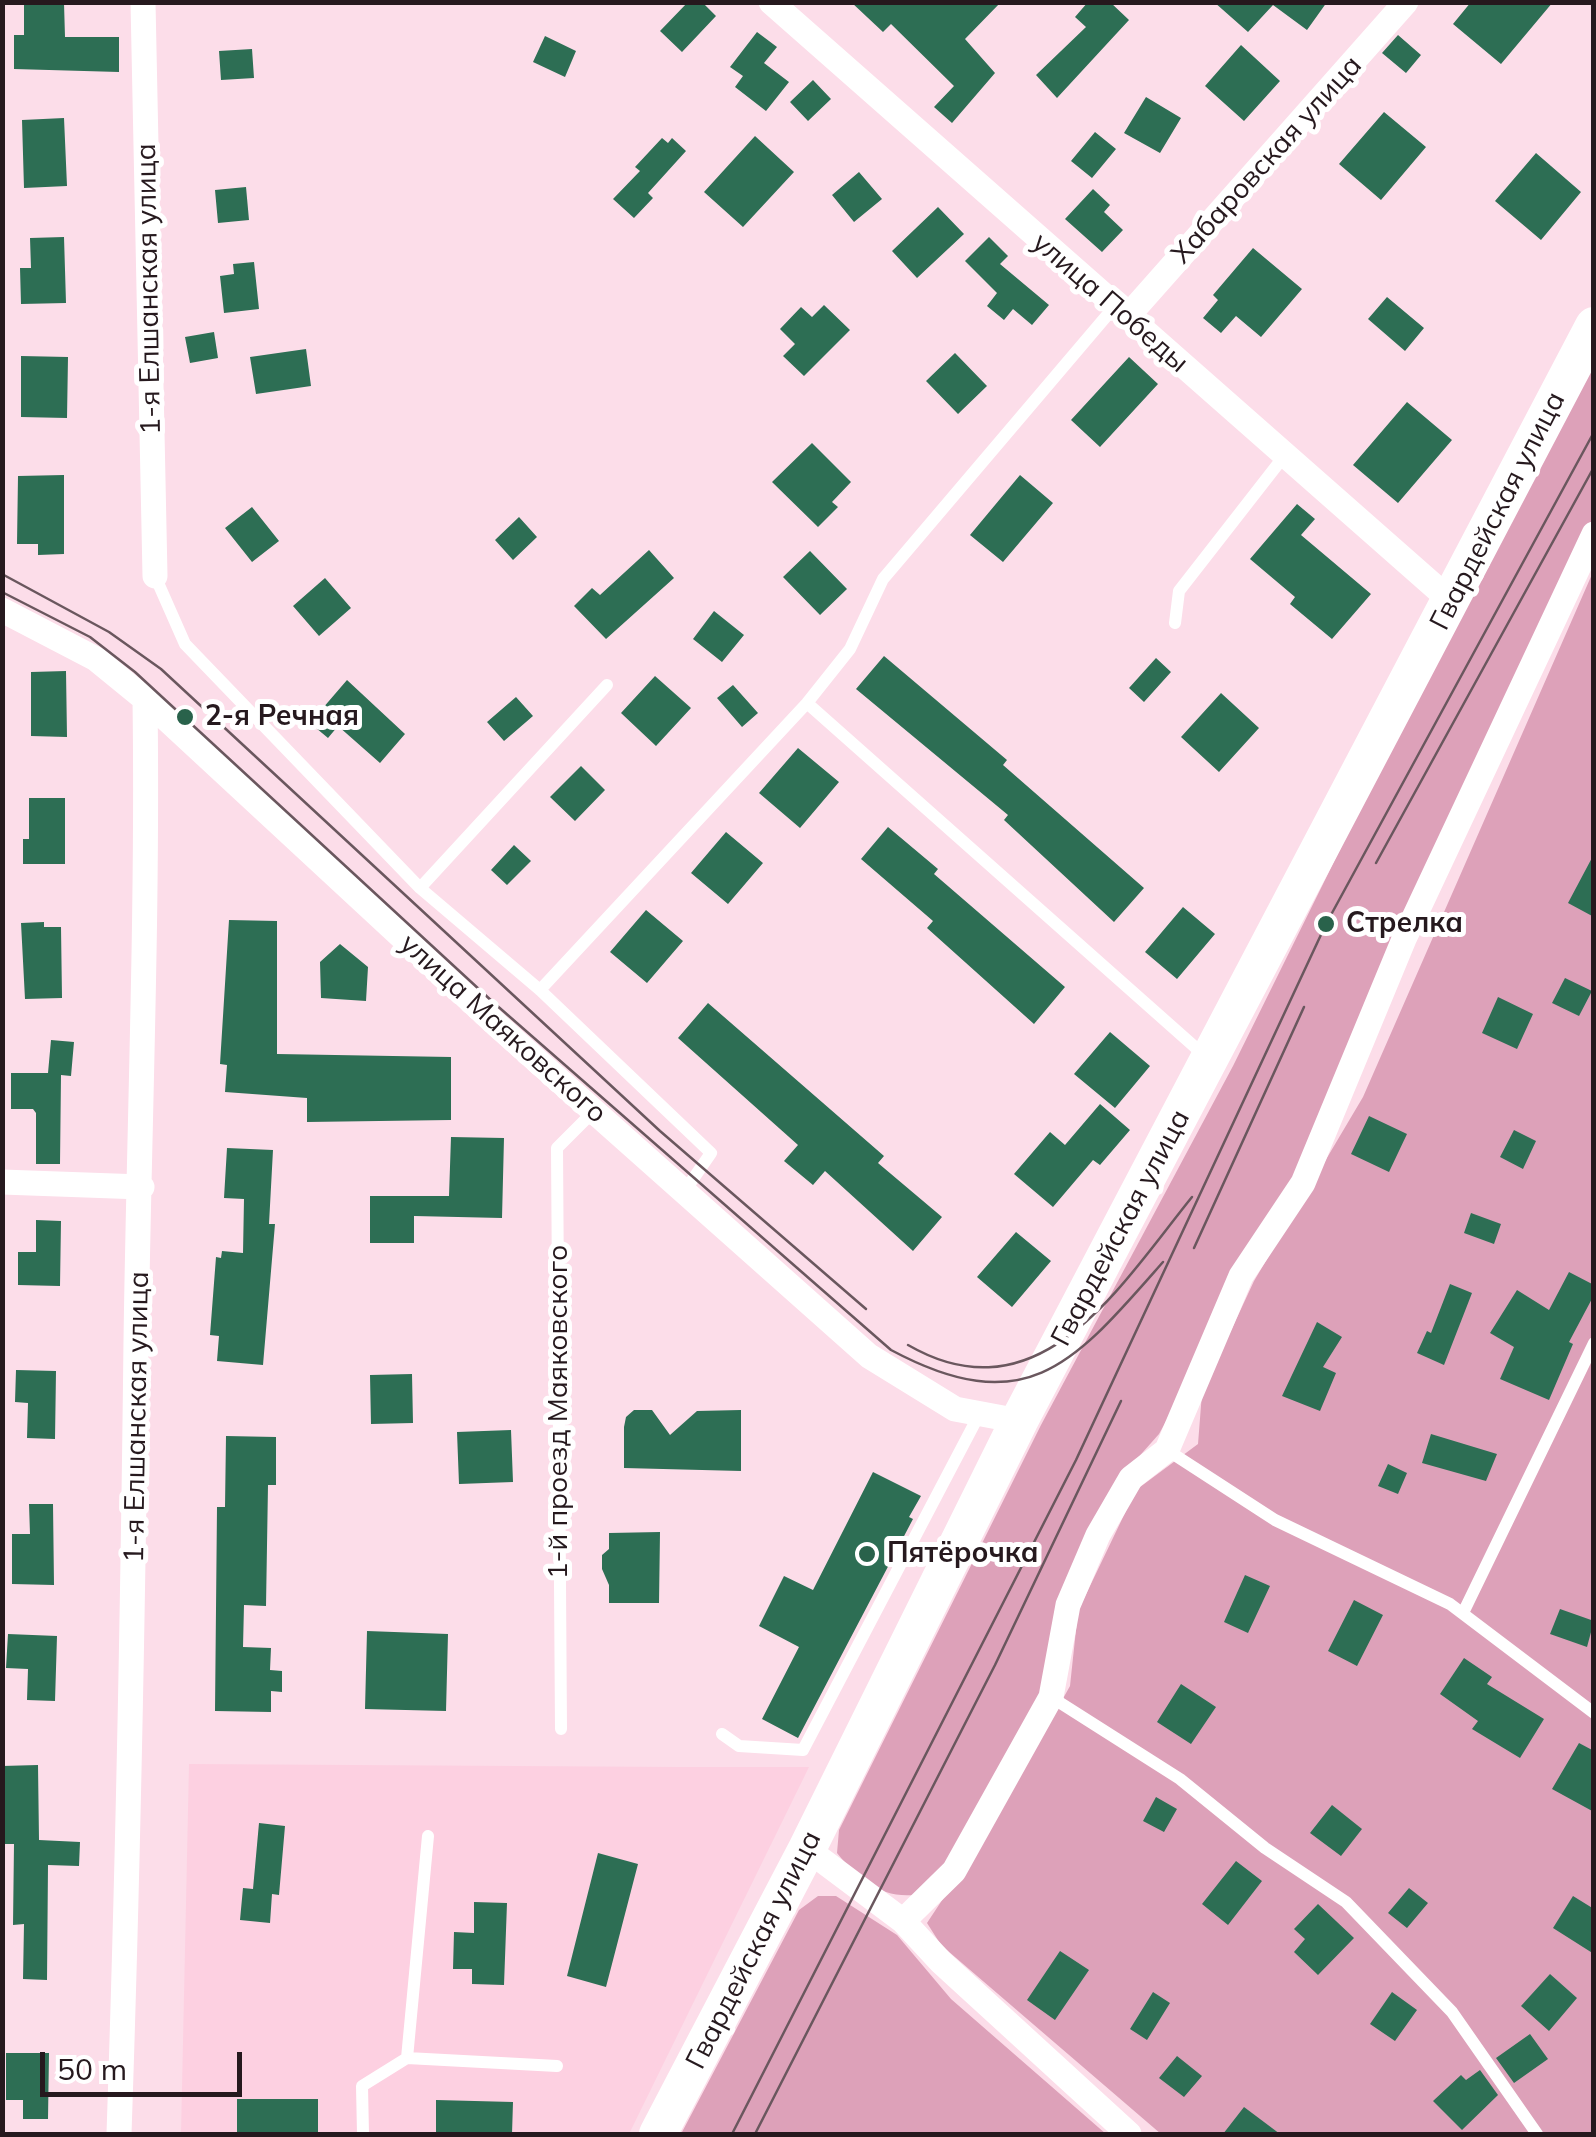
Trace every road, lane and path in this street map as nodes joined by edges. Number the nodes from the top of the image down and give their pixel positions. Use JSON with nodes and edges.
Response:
{"nodes":[{"id":1,"x":143,"y":2,"type":"edge"},
{"id":2,"x":771,"y":2,"type":"edge"},
{"id":3,"x":1406,"y":2,"type":"edge"},
{"id":4,"x":1121,"y":312,"type":"junction"},
{"id":5,"x":1594,"y":326,"type":"edge"},
{"id":6,"x":1284,"y":455,"type":"junction"},
{"id":7,"x":1594,"y":534,"type":"edge"},
{"id":8,"x":155,"y":576,"type":"joint"},
{"id":9,"x":1452,"y":601,"type":"junction"},
{"id":10,"x":2,"y":610,"type":"edge"},
{"id":11,"x":1175,"y":623,"type":"dead end"},
{"id":12,"x":607,"y":685,"type":"dead end"},
{"id":13,"x":146,"y":698,"type":"junction"},
{"id":14,"x":807,"y":703,"type":"junction"},
{"id":15,"x":420,"y":888,"type":"junction"},
{"id":16,"x":540,"y":990,"type":"junction"},
{"id":17,"x":1210,"y":1060,"type":"junction"},
{"id":18,"x":594,"y":1111,"type":"junction"},
{"id":19,"x":2,"y":1182,"type":"edge"},
{"id":20,"x":142,"y":1187,"type":"junction"},
{"id":21,"x":684,"y":1192,"type":"junction"},
{"id":22,"x":1594,"y":1343,"type":"edge"},
{"id":23,"x":980,"y":1413,"type":"junction"},
{"id":24,"x":1018,"y":1420,"type":"junction"},
{"id":25,"x":1167,"y":1450,"type":"junction"},
{"id":26,"x":1463,"y":1612,"type":"junction"},
{"id":27,"x":1051,"y":1697,"type":"junction"},
{"id":28,"x":1594,"y":1713,"type":"edge"},
{"id":29,"x":561,"y":1729,"type":"dead end"},
{"id":30,"x":722,"y":1734,"type":"dead end"},
{"id":31,"x":428,"y":1836,"type":"dead end"},
{"id":32,"x":807,"y":1849,"type":"junction"},
{"id":33,"x":903,"y":1921,"type":"junction"},
{"id":34,"x":407,"y":2058,"type":"junction"},
{"id":35,"x":557,"y":2066,"type":"dead end"},
{"id":36,"x":119,"y":2134,"type":"edge"},
{"id":37,"x":363,"y":2134,"type":"edge"},
{"id":38,"x":658,"y":2134,"type":"edge"},
{"id":39,"x":1128,"y":2134,"type":"edge"},
{"id":40,"x":1537,"y":2134,"type":"edge"}],
"edges":[{"from":1,"to":8,"type":"street","name":"1-я Елшанская улица"},
{"from":2,"to":4,"type":"street","name":"улица Победы"},
{"from":3,"to":4,"type":"street","name":"Хабаровская улица"},
{"from":4,"to":6,"type":"street","name":"улица Победы"},
{"from":4,"to":14,"type":"lane"},
{"from":5,"to":9,"type":"main road","name":"Гвардейская улица"},
{"from":6,"to":9,"type":"street","name":"улица Победы"},
{"from":6,"to":11,"type":"lane"},
{"from":7,"to":25,"type":"street"},
{"from":8,"to":15,"type":"lane"},
{"from":9,"to":17,"type":"main road","name":"Гвардейская улица"},
{"from":10,"to":13,"type":"street","name":"улица Маяковского"},
{"from":12,"to":15,"type":"lane"},
{"from":13,"to":18,"type":"street","name":"улица Маяковского"},
{"from":13,"to":20,"type":"street","name":"1-я Елшанская улица"},
{"from":14,"to":16,"type":"lane"},
{"from":14,"to":17,"type":"lane"},
{"from":15,"to":16,"type":"lane"},
{"from":16,"to":21,"type":"lane"},
{"from":17,"to":24,"type":"main road","name":"Гвардейская улица"},
{"from":18,"to":21,"type":"street","name":"улица Маяковского"},
{"from":18,"to":29,"type":"lane","name":"1-й проезд Маяковского"},
{"from":19,"to":20,"type":"street"},
{"from":20,"to":36,"type":"street","name":"1-я Елшанская улица"},
{"from":21,"to":23,"type":"street","name":"улица Маяковского"},
{"from":22,"to":26,"type":"lane"},
{"from":23,"to":24,"type":"street","name":"улица Маяковского"},
{"from":23,"to":30,"type":"lane"},
{"from":24,"to":32,"type":"main road","name":"Гвардейская улица"},
{"from":25,"to":26,"type":"lane"},
{"from":25,"to":27,"type":"street"},
{"from":26,"to":28,"type":"lane"},
{"from":27,"to":33,"type":"street"},
{"from":27,"to":40,"type":"lane"},
{"from":31,"to":34,"type":"lane"},
{"from":32,"to":33,"type":"street"},
{"from":32,"to":38,"type":"main road","name":"Гвардейская улица"},
{"from":33,"to":39,"type":"street"},
{"from":34,"to":35,"type":"lane"},
{"from":34,"to":37,"type":"lane"}]}
